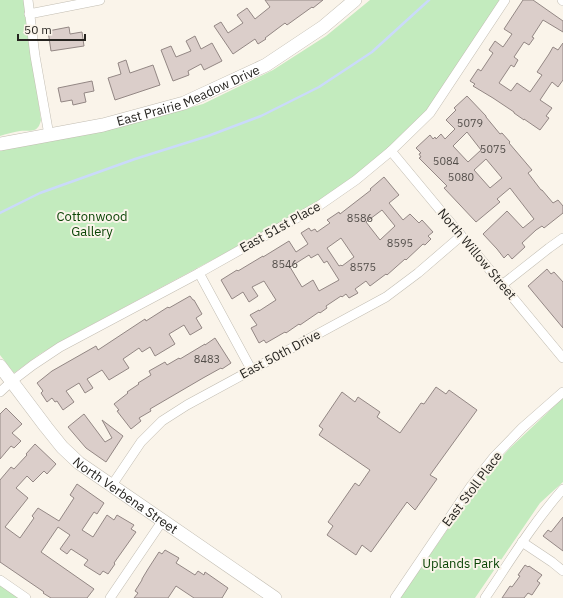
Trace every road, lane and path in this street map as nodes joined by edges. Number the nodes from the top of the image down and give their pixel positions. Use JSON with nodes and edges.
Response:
{"nodes":[{"id":1,"x":28,"y":0,"type":"edge"},
{"id":2,"x":100,"y":0,"type":"edge"},
{"id":3,"x":355,"y":0,"type":"edge"},
{"id":4,"x":505,"y":0,"type":"edge"},
{"id":5,"x":29,"y":14,"type":"junction"},
{"id":6,"x":49,"y":135,"type":"junction"},
{"id":7,"x":0,"y":144,"type":"edge"},
{"id":8,"x":391,"y":151,"type":"junction"},
{"id":9,"x":461,"y":236,"type":"junction"},
{"id":10,"x":563,"y":238,"type":"edge"},
{"id":11,"x":199,"y":273,"type":"junction"},
{"id":12,"x":502,"y":285,"type":"junction"},
{"id":13,"x":563,"y":358,"type":"edge"},
{"id":14,"x":0,"y":366,"type":"edge"},
{"id":15,"x":251,"y":369,"type":"junction"},
{"id":16,"x":12,"y":381,"type":"junction"},
{"id":17,"x":0,"y":392,"type":"edge"},
{"id":18,"x":563,"y":392,"type":"edge"},
{"id":19,"x":112,"y":485,"type":"junction"},
{"id":20,"x":563,"y":490,"type":"edge"},
{"id":21,"x":163,"y":520,"type":"junction"},
{"id":22,"x":522,"y":542,"type":"junction"},
{"id":23,"x":563,"y":571,"type":"edge"},
{"id":24,"x":0,"y":580,"type":"edge"},
{"id":25,"x":26,"y":598,"type":"edge"},
{"id":26,"x":110,"y":598,"type":"edge"},
{"id":27,"x":275,"y":598,"type":"edge"},
{"id":28,"x":395,"y":598,"type":"edge"},
{"id":29,"x":485,"y":598,"type":"edge"}],
"edges":[{"from":1,"to":5,"type":"street"},
{"from":2,"to":5,"type":"street"},
{"from":3,"to":6,"type":"street","name":"East Prairie Meadow Drive"},
{"from":4,"to":8,"type":"street","name":"East 51st Place"},
{"from":5,"to":6,"type":"street"},
{"from":6,"to":7,"type":"street","name":"East Prairie Meadow Drive"},
{"from":8,"to":9,"type":"street","name":"North Willow Street"},
{"from":8,"to":11,"type":"street","name":"East 51st Place"},
{"from":9,"to":12,"type":"street","name":"North Willow Street"},
{"from":9,"to":15,"type":"street","name":"East 50th Drive"},
{"from":10,"to":12,"type":"street"},
{"from":11,"to":15,"type":"street"},
{"from":11,"to":16,"type":"street","name":"East 51st Place"},
{"from":12,"to":13,"type":"street","name":"North Willow Street"},
{"from":14,"to":16,"type":"street","name":"North Verbena Street"},
{"from":15,"to":19,"type":"street","name":"East 50th Drive"},
{"from":16,"to":17,"type":"street","name":"East 51st Place"},
{"from":16,"to":19,"type":"street","name":"North Verbena Street"},
{"from":18,"to":28,"type":"street","name":"East Stoll Place"},
{"from":19,"to":21,"type":"street","name":"North Verbena Street"},
{"from":20,"to":22,"type":"street"},
{"from":21,"to":26,"type":"street"},
{"from":21,"to":27,"type":"street","name":"North Verbena Street"},
{"from":22,"to":23,"type":"street"},
{"from":22,"to":29,"type":"street"},
{"from":24,"to":25,"type":"street"}]}
